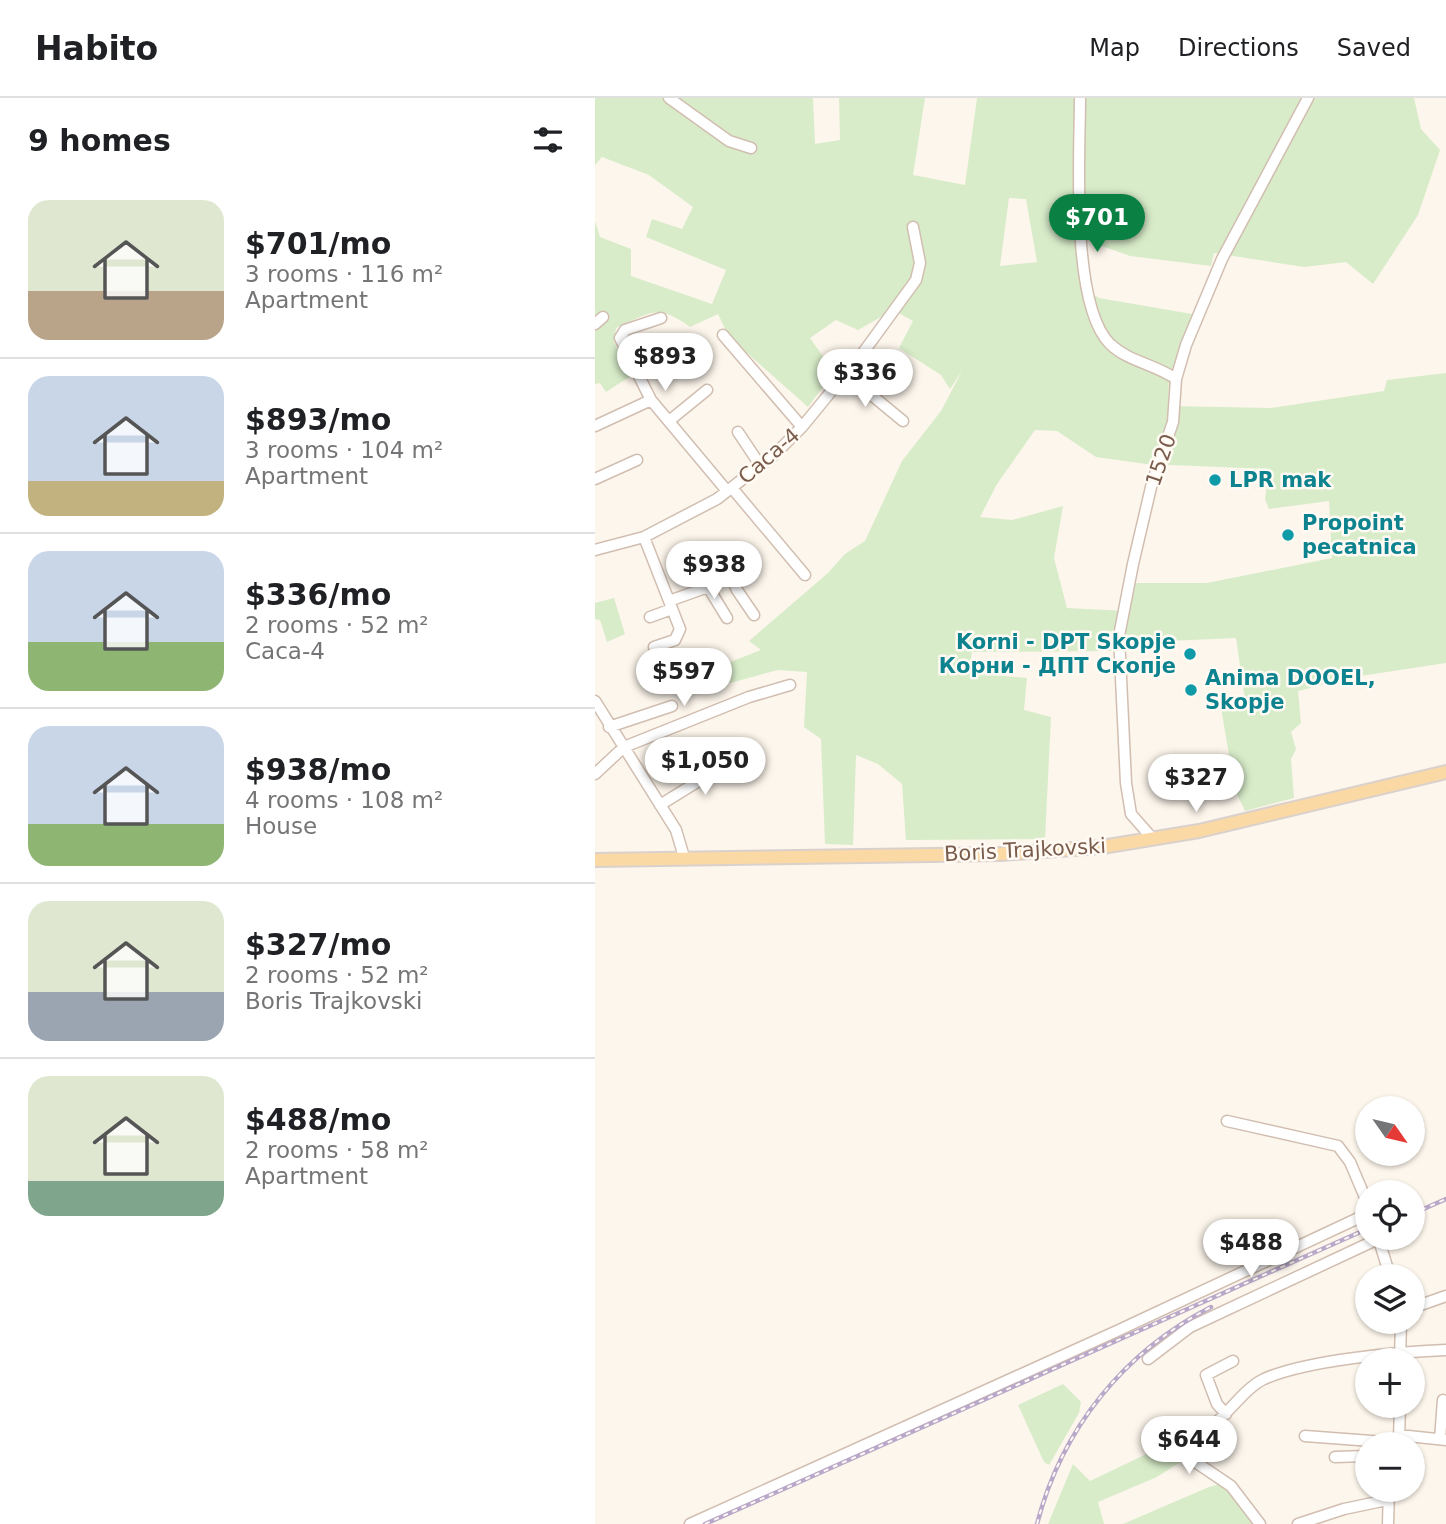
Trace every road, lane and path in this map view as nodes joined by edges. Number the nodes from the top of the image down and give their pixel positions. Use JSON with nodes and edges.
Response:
{"nodes":[{"id":1,"x":669,"y":98,"type":"edge"},
{"id":2,"x":1080,"y":98,"type":"edge"},
{"id":3,"x":1308,"y":98,"type":"edge"},
{"id":4,"x":751,"y":148,"type":"dead end"},
{"id":5,"x":913,"y":227,"type":"dead end"},
{"id":6,"x":661,"y":318,"type":"dead end"},
{"id":7,"x":723,"y":335,"type":"dead end"},
{"id":8,"x":846,"y":374,"type":"junction"},
{"id":9,"x":1176,"y":379,"type":"junction"},
{"id":10,"x":706,"y":390,"type":"dead end"},
{"id":11,"x":651,"y":400,"type":"junction"},
{"id":12,"x":669,"y":421,"type":"junction"},
{"id":13,"x":903,"y":421,"type":"dead end"},
{"id":14,"x":595,"y":426,"type":"edge"},
{"id":15,"x":801,"y":427,"type":"junction"},
{"id":16,"x":738,"y":432,"type":"dead end"},
{"id":17,"x":637,"y":460,"type":"dead end"},
{"id":18,"x":760,"y":465,"type":"junction"},
{"id":19,"x":595,"y":479,"type":"edge"},
{"id":20,"x":729,"y":490,"type":"junction"},
{"id":21,"x":644,"y":537,"type":"junction"},
{"id":22,"x":595,"y":550,"type":"edge"},
{"id":23,"x":737,"y":561,"type":"dead end"},
{"id":24,"x":726,"y":566,"type":"junction"},
{"id":25,"x":805,"y":575,"type":"dead end"},
{"id":26,"x":708,"y":587,"type":"junction"},
{"id":27,"x":671,"y":605,"type":"junction"},
{"id":28,"x":754,"y":615,"type":"dead end"},
{"id":29,"x":650,"y":617,"type":"dead end"},
{"id":30,"x":727,"y":618,"type":"dead end"},
{"id":31,"x":654,"y":647,"type":"dead end"},
{"id":32,"x":790,"y":685,"type":"dead end"},
{"id":33,"x":595,"y":701,"type":"edge"},
{"id":34,"x":672,"y":706,"type":"dead end"},
{"id":35,"x":609,"y":727,"type":"junction"},
{"id":36,"x":624,"y":747,"type":"junction"},
{"id":37,"x":731,"y":761,"type":"dead end"},
{"id":38,"x":1446,"y":772,"type":"edge"},
{"id":39,"x":595,"y":775,"type":"edge"},
{"id":40,"x":660,"y":806,"type":"junction"},
{"id":41,"x":1135,"y":821,"type":"junction"},
{"id":42,"x":1153,"y":839,"type":"junction"},
{"id":43,"x":1121,"y":845,"type":"junction"},
{"id":44,"x":684,"y":857,"type":"junction"},
{"id":45,"x":595,"y":860,"type":"edge"},
{"id":46,"x":1227,"y":1121,"type":"dead end"},
{"id":47,"x":1358,"y":1180,"type":"edge"},
{"id":48,"x":1355,"y":1220,"type":"edge"},
{"id":49,"x":1355,"y":1249,"type":"edge"},
{"id":50,"x":1446,"y":1296,"type":"edge"},
{"id":51,"x":1425,"y":1303,"type":"edge"},
{"id":52,"x":1446,"y":1350,"type":"edge"},
{"id":53,"x":1425,"y":1353,"type":"edge"},
{"id":54,"x":1148,"y":1359,"type":"dead end"},
{"id":55,"x":1233,"y":1361,"type":"dead end"},
{"id":56,"x":1355,"y":1362,"type":"edge"},
{"id":57,"x":1443,"y":1400,"type":"dead end"},
{"id":58,"x":1226,"y":1414,"type":"junction"},
{"id":59,"x":1305,"y":1436,"type":"dead end"},
{"id":60,"x":1355,"y":1439,"type":"edge"},
{"id":61,"x":1425,"y":1440,"type":"edge"},
{"id":62,"x":1443,"y":1440,"type":"edge"},
{"id":63,"x":1355,"y":1456,"type":"edge"},
{"id":64,"x":1335,"y":1457,"type":"dead end"},
{"id":65,"x":1366,"y":1502,"type":"edge"},
{"id":66,"x":1388,"y":1502,"type":"edge"},
{"id":67,"x":690,"y":1524,"type":"edge"},
{"id":68,"x":1260,"y":1524,"type":"edge"},
{"id":69,"x":1298,"y":1524,"type":"edge"},
{"id":70,"x":1388,"y":1524,"type":"edge"}],
"edges":[{"from":1,"to":4,"type":"street"},
{"from":2,"to":9,"type":"street"},
{"from":3,"to":9,"type":"street","name":"1520"},
{"from":5,"to":8,"type":"street","name":"Саса-4"},
{"from":6,"to":11,"type":"street"},
{"from":7,"to":15,"type":"street"},
{"from":8,"to":13,"type":"street"},
{"from":8,"to":15,"type":"street","name":"Саса-4"},
{"from":9,"to":41,"type":"street","name":"1520"},
{"from":10,"to":12,"type":"street"},
{"from":11,"to":12,"type":"street"},
{"from":11,"to":14,"type":"street"},
{"from":12,"to":20,"type":"street"},
{"from":15,"to":18,"type":"street","name":"Саса-4"},
{"from":16,"to":18,"type":"street"},
{"from":17,"to":19,"type":"street"},
{"from":18,"to":20,"type":"street","name":"Саса-4"},
{"from":20,"to":21,"type":"street","name":"Саса-4"},
{"from":20,"to":25,"type":"street"},
{"from":21,"to":22,"type":"street","name":"Саса-4"},
{"from":21,"to":27,"type":"street"},
{"from":23,"to":24,"type":"street"},
{"from":24,"to":26,"type":"street"},
{"from":24,"to":28,"type":"street"},
{"from":26,"to":27,"type":"street"},
{"from":26,"to":30,"type":"street"},
{"from":27,"to":29,"type":"street"},
{"from":27,"to":31,"type":"street"},
{"from":32,"to":36,"type":"street"},
{"from":33,"to":35,"type":"street"},
{"from":34,"to":35,"type":"street"},
{"from":35,"to":36,"type":"street"},
{"from":36,"to":39,"type":"street"},
{"from":36,"to":40,"type":"street"},
{"from":37,"to":40,"type":"street"},
{"from":38,"to":42,"type":"main road","name":"Boris Trajkovski"},
{"from":40,"to":44,"type":"street"},
{"from":41,"to":42,"type":"street"},
{"from":41,"to":43,"type":"street"},
{"from":42,"to":43,"type":"main road","name":"Boris Trajkovski"},
{"from":43,"to":44,"type":"main road","name":"Boris Trajkovski"},
{"from":44,"to":45,"type":"main road","name":"Boris Trajkovski"},
{"from":46,"to":47,"type":"street"},
{"from":48,"to":67,"type":"street"},
{"from":49,"to":54,"type":"street"},
{"from":50,"to":51,"type":"street"},
{"from":52,"to":53,"type":"street"},
{"from":55,"to":58,"type":"street"},
{"from":56,"to":58,"type":"street"},
{"from":57,"to":62,"type":"street"},
{"from":58,"to":68,"type":"street"},
{"from":59,"to":60,"type":"street"},
{"from":61,"to":62,"type":"street"},
{"from":63,"to":64,"type":"street"},
{"from":65,"to":69,"type":"street"},
{"from":66,"to":70,"type":"street"}]}
